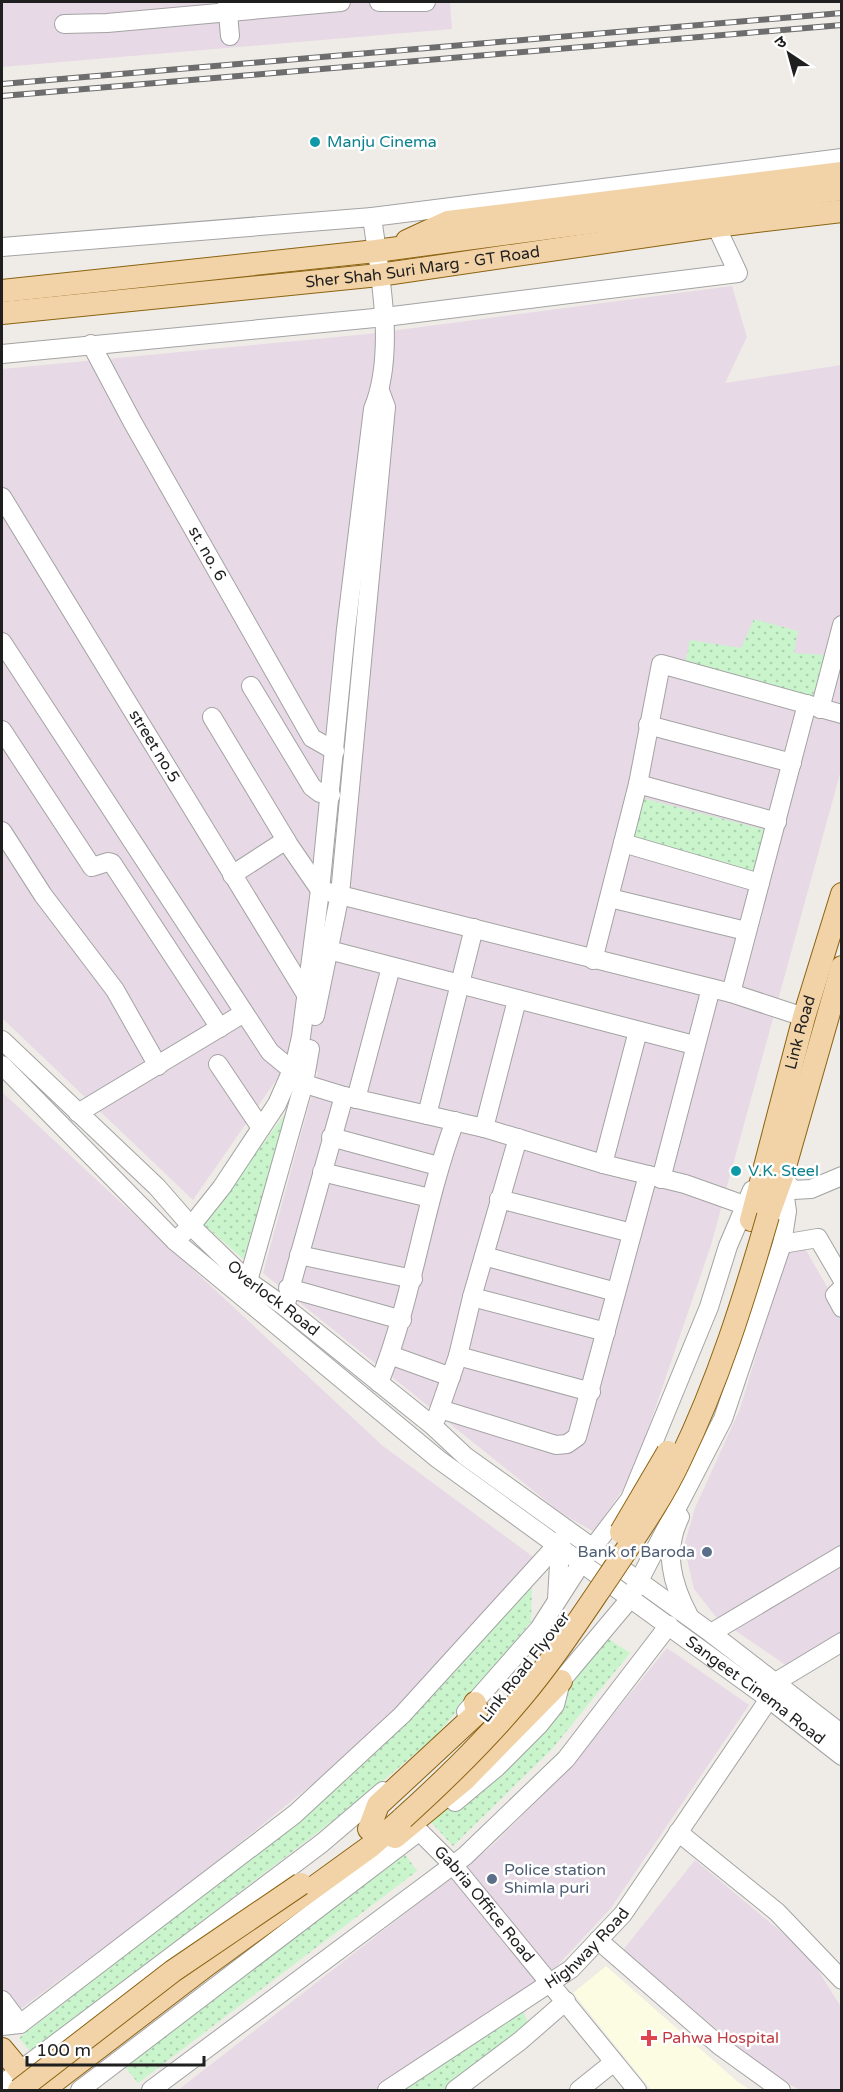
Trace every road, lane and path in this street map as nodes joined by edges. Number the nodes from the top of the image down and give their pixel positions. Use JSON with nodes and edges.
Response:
{"nodes":[{"id":1,"x":341,"y":2,"type":"edge"},
{"id":2,"x":379,"y":2,"type":"edge"},
{"id":3,"x":426,"y":2,"type":"edge"},
{"id":4,"x":227,"y":7,"type":"edge"},
{"id":5,"x":64,"y":24,"type":"dead end"},
{"id":6,"x":230,"y":36,"type":"dead end"},
{"id":7,"x":842,"y":158,"type":"edge"},
{"id":8,"x":842,"y":173,"type":"edge"},
{"id":9,"x":842,"y":189,"type":"edge"},
{"id":10,"x":842,"y":211,"type":"edge"},
{"id":11,"x":372,"y":218,"type":"junction"},
{"id":12,"x":716,"y":226,"type":"junction"},
{"id":13,"x":2,"y":247,"type":"edge"},
{"id":14,"x":388,"y":249,"type":"junction"},
{"id":15,"x":379,"y":275,"type":"junction"},
{"id":16,"x":2,"y":291,"type":"edge"},
{"id":17,"x":2,"y":313,"type":"edge"},
{"id":18,"x":385,"y":317,"type":"junction"},
{"id":19,"x":92,"y":344,"type":"junction"},
{"id":20,"x":2,"y":354,"type":"edge"},
{"id":21,"x":380,"y":391,"type":"junction"},
{"id":22,"x":2,"y":497,"type":"edge"},
{"id":23,"x":842,"y":625,"type":"edge"},
{"id":24,"x":2,"y":642,"type":"edge"},
{"id":25,"x":251,"y":686,"type":"dead end"},
{"id":26,"x":814,"y":706,"type":"junction"},
{"id":27,"x":842,"y":714,"type":"edge"},
{"id":28,"x":212,"y":717,"type":"dead end"},
{"id":29,"x":648,"y":725,"type":"junction"},
{"id":30,"x":2,"y":730,"type":"edge"},
{"id":31,"x":335,"y":751,"type":"junction"},
{"id":32,"x":792,"y":763,"type":"junction"},
{"id":33,"x":638,"y":784,"type":"junction"},
{"id":34,"x":330,"y":795,"type":"junction"},
{"id":35,"x":777,"y":822,"type":"junction"},
{"id":36,"x":2,"y":831,"type":"edge"},
{"id":37,"x":286,"y":840,"type":"junction"},
{"id":38,"x":623,"y":843,"type":"junction"},
{"id":39,"x":232,"y":874,"type":"junction"},
{"id":40,"x":759,"y":883,"type":"junction"},
{"id":41,"x":320,"y":890,"type":"junction"},
{"id":42,"x":340,"y":894,"type":"junction"},
{"id":43,"x":842,"y":894,"type":"edge"},
{"id":44,"x":610,"y":898,"type":"junction"},
{"id":45,"x":474,"y":928,"type":"junction"},
{"id":46,"x":746,"y":931,"type":"junction"},
{"id":47,"x":329,"y":950,"type":"junction"},
{"id":48,"x":593,"y":960,"type":"junction"},
{"id":49,"x":391,"y":967,"type":"junction"},
{"id":50,"x":842,"y":967,"type":"edge"},
{"id":51,"x":459,"y":986,"type":"junction"},
{"id":52,"x":711,"y":988,"type":"junction"},
{"id":53,"x":731,"y":993,"type":"junction"},
{"id":54,"x":307,"y":996,"type":"junction"},
{"id":55,"x":517,"y":1000,"type":"junction"},
{"id":56,"x":244,"y":1013,"type":"junction"},
{"id":57,"x":836,"y":1013,"type":"edge"},
{"id":58,"x":804,"y":1017,"type":"junction"},
{"id":59,"x":219,"y":1028,"type":"junction"},
{"id":60,"x":638,"y":1031,"type":"junction"},
{"id":61,"x":2,"y":1040,"type":"edge"},
{"id":62,"x":694,"y":1045,"type":"junction"},
{"id":63,"x":218,"y":1064,"type":"dead end"},
{"id":64,"x":2,"y":1065,"type":"edge"},
{"id":65,"x":158,"y":1066,"type":"junction"},
{"id":66,"x":296,"y":1078,"type":"junction"},
{"id":67,"x":350,"y":1097,"type":"junction"},
{"id":68,"x":78,"y":1113,"type":"junction"},
{"id":69,"x":427,"y":1115,"type":"junction"},
{"id":70,"x":455,"y":1121,"type":"junction"},
{"id":71,"x":261,"y":1128,"type":"junction"},
{"id":72,"x":484,"y":1128,"type":"junction"},
{"id":73,"x":332,"y":1137,"type":"junction"},
{"id":74,"x":518,"y":1138,"type":"junction"},
{"id":75,"x":603,"y":1164,"type":"junction"},
{"id":76,"x":438,"y":1166,"type":"junction"},
{"id":77,"x":322,"y":1172,"type":"junction"},
{"id":78,"x":772,"y":1174,"type":"junction"},
{"id":79,"x":842,"y":1176,"type":"edge"},
{"id":80,"x":654,"y":1177,"type":"junction"},
{"id":81,"x":430,"y":1198,"type":"junction"},
{"id":82,"x":499,"y":1199,"type":"junction"},
{"id":83,"x":755,"y":1214,"type":"junction"},
{"id":84,"x":191,"y":1226,"type":"junction"},
{"id":85,"x":632,"y":1233,"type":"junction"},
{"id":86,"x":175,"y":1240,"type":"junction"},
{"id":87,"x":782,"y":1244,"type":"junction"},
{"id":88,"x":835,"y":1249,"type":"edge"},
{"id":89,"x":299,"y":1256,"type":"junction"},
{"id":90,"x":484,"y":1256,"type":"junction"},
{"id":91,"x":412,"y":1279,"type":"junction"},
{"id":92,"x":842,"y":1279,"type":"edge"},
{"id":93,"x":248,"y":1281,"type":"junction"},
{"id":94,"x":288,"y":1288,"type":"junction"},
{"id":95,"x":842,"y":1288,"type":"edge"},
{"id":96,"x":616,"y":1292,"type":"junction"},
{"id":97,"x":472,"y":1297,"type":"junction"},
{"id":98,"x":285,"y":1307,"type":"junction"},
{"id":99,"x":842,"y":1308,"type":"edge"},
{"id":100,"x":402,"y":1320,"type":"junction"},
{"id":101,"x":606,"y":1332,"type":"junction"},
{"id":102,"x":390,"y":1355,"type":"junction"},
{"id":103,"x":458,"y":1356,"type":"junction"},
{"id":104,"x":451,"y":1377,"type":"junction"},
{"id":105,"x":379,"y":1383,"type":"junction"},
{"id":106,"x":591,"y":1392,"type":"junction"},
{"id":107,"x":437,"y":1418,"type":"junction"},
{"id":108,"x":723,"y":1419,"type":"junction"},
{"id":109,"x":452,"y":1442,"type":"junction"},
{"id":110,"x":438,"y":1459,"type":"junction"},
{"id":111,"x":569,"y":1530,"type":"junction"},
{"id":112,"x":558,"y":1547,"type":"junction"},
{"id":113,"x":587,"y":1554,"type":"junction"},
{"id":114,"x":842,"y":1554,"type":"edge"},
{"id":115,"x":637,"y":1580,"type":"junction"},
{"id":116,"x":557,"y":1599,"type":"junction"},
{"id":117,"x":630,"y":1600,"type":"junction"},
{"id":118,"x":691,"y":1620,"type":"junction"},
{"id":119,"x":669,"y":1625,"type":"junction"},
{"id":120,"x":711,"y":1633,"type":"junction"},
{"id":121,"x":842,"y":1642,"type":"edge"},
{"id":122,"x":561,"y":1681,"type":"junction"},
{"id":123,"x":772,"y":1691,"type":"junction"},
{"id":124,"x":474,"y":1709,"type":"junction"},
{"id":125,"x":842,"y":1734,"type":"edge"},
{"id":126,"x":842,"y":1756,"type":"edge"},
{"id":127,"x":419,"y":1831,"type":"junction"},
{"id":128,"x":678,"y":1832,"type":"junction"},
{"id":129,"x":370,"y":1838,"type":"junction"},
{"id":130,"x":453,"y":1865,"type":"junction"},
{"id":131,"x":598,"y":1940,"type":"junction"},
{"id":132,"x":842,"y":1980,"type":"edge"},
{"id":133,"x":551,"y":1982,"type":"junction"},
{"id":134,"x":2,"y":2000,"type":"edge"},
{"id":135,"x":566,"y":2001,"type":"junction"},
{"id":136,"x":11,"y":2025,"type":"edge"},
{"id":137,"x":2,"y":2049,"type":"edge"},
{"id":138,"x":614,"y":2062,"type":"junction"},
{"id":139,"x":13,"y":2082,"type":"edge"},
{"id":140,"x":36,"y":2091,"type":"edge"},
{"id":141,"x":43,"y":2091,"type":"edge"},
{"id":142,"x":80,"y":2091,"type":"edge"},
{"id":143,"x":151,"y":2091,"type":"edge"},
{"id":144,"x":387,"y":2091,"type":"edge"},
{"id":145,"x":455,"y":2091,"type":"edge"},
{"id":146,"x":579,"y":2091,"type":"edge"},
{"id":147,"x":637,"y":2091,"type":"edge"},
{"id":148,"x":781,"y":2091,"type":"edge"}],
"edges":[{"from":1,"to":4,"type":"street"},
{"from":2,"to":3,"type":"street"},
{"from":4,"to":5,"type":"street"},
{"from":4,"to":6,"type":"street"},
{"from":7,"to":11,"type":"street"},
{"from":8,"to":14,"type":"main road"},
{"from":9,"to":14,"type":"main road","name":"Sher Shah Suri Marg - GT Road"},
{"from":10,"to":12,"type":"main road","name":"Sher Shah Suri Marg - GT Road"},
{"from":11,"to":13,"type":"street"},
{"from":11,"to":14,"type":"street"},
{"from":12,"to":15,"type":"main road","name":"Sher Shah Suri Marg - GT Road"},
{"from":12,"to":18,"type":"street"},
{"from":14,"to":15,"type":"street"},
{"from":14,"to":16,"type":"main road","name":"Sher Shah Suri Marg - GT Road"},
{"from":15,"to":17,"type":"main road","name":"Sher Shah Suri Marg - GT Road"},
{"from":15,"to":18,"type":"street"},
{"from":18,"to":19,"type":"street"},
{"from":18,"to":21,"type":"street"},
{"from":19,"to":20,"type":"street"},
{"from":19,"to":31,"type":"street","name":"st. no. 6"},
{"from":21,"to":31,"type":"street"},
{"from":21,"to":42,"type":"street"},
{"from":22,"to":39,"type":"street","name":"street no.5"},
{"from":23,"to":26,"type":"street"},
{"from":24,"to":56,"type":"street"},
{"from":25,"to":34,"type":"street"},
{"from":26,"to":27,"type":"street"},
{"from":26,"to":29,"type":"street"},
{"from":26,"to":32,"type":"street"},
{"from":28,"to":37,"type":"street"},
{"from":29,"to":32,"type":"street"},
{"from":29,"to":33,"type":"street"},
{"from":30,"to":59,"type":"street"},
{"from":31,"to":34,"type":"street"},
{"from":32,"to":35,"type":"street"},
{"from":33,"to":35,"type":"street"},
{"from":33,"to":38,"type":"street"},
{"from":34,"to":41,"type":"street"},
{"from":35,"to":40,"type":"street"},
{"from":36,"to":65,"type":"street"},
{"from":37,"to":39,"type":"street"},
{"from":37,"to":41,"type":"street"},
{"from":38,"to":40,"type":"street"},
{"from":38,"to":44,"type":"street"},
{"from":39,"to":54,"type":"street","name":"street no.5"},
{"from":40,"to":46,"type":"street"},
{"from":41,"to":42,"type":"street"},
{"from":41,"to":54,"type":"street"},
{"from":42,"to":45,"type":"street"},
{"from":42,"to":47,"type":"street"},
{"from":43,"to":58,"type":"main road","name":"Link Road"},
{"from":44,"to":46,"type":"street"},
{"from":44,"to":48,"type":"street"},
{"from":45,"to":48,"type":"street"},
{"from":45,"to":51,"type":"street"},
{"from":46,"to":53,"type":"street"},
{"from":47,"to":49,"type":"street"},
{"from":47,"to":66,"type":"street"},
{"from":48,"to":52,"type":"street"},
{"from":49,"to":51,"type":"street"},
{"from":49,"to":67,"type":"street"},
{"from":50,"to":57,"type":"main road","name":"Link Road"},
{"from":51,"to":55,"type":"street"},
{"from":51,"to":69,"type":"street"},
{"from":52,"to":53,"type":"street"},
{"from":52,"to":62,"type":"street"},
{"from":53,"to":58,"type":"street"},
{"from":54,"to":66,"type":"street"},
{"from":55,"to":60,"type":"street"},
{"from":55,"to":72,"type":"street"},
{"from":56,"to":59,"type":"street"},
{"from":56,"to":66,"type":"street"},
{"from":57,"to":78,"type":"main road","name":"Link Road"},
{"from":58,"to":78,"type":"main road","name":"Link Road"},
{"from":59,"to":65,"type":"street"},
{"from":60,"to":62,"type":"street"},
{"from":60,"to":75,"type":"street"},
{"from":61,"to":68,"type":"street","name":"Overlock Road"},
{"from":62,"to":80,"type":"street"},
{"from":63,"to":71,"type":"street"},
{"from":64,"to":86,"type":"street","name":"Overlock Road"},
{"from":65,"to":68,"type":"street"},
{"from":66,"to":67,"type":"street"},
{"from":66,"to":71,"type":"street"},
{"from":66,"to":93,"type":"street"},
{"from":67,"to":69,"type":"street"},
{"from":67,"to":73,"type":"street"},
{"from":68,"to":84,"type":"street","name":"Overlock Road"},
{"from":69,"to":70,"type":"street"},
{"from":70,"to":72,"type":"street"},
{"from":70,"to":76,"type":"street"},
{"from":71,"to":84,"type":"street"},
{"from":72,"to":74,"type":"street"},
{"from":73,"to":76,"type":"street"},
{"from":73,"to":77,"type":"street"},
{"from":74,"to":75,"type":"street"},
{"from":74,"to":82,"type":"street"},
{"from":75,"to":80,"type":"street"},
{"from":76,"to":81,"type":"street"},
{"from":77,"to":81,"type":"street"},
{"from":77,"to":89,"type":"street"},
{"from":78,"to":79,"type":"street"},
{"from":78,"to":83,"type":"main road","name":"Link Road Flyover"},
{"from":78,"to":87,"type":"street"},
{"from":80,"to":83,"type":"street"},
{"from":80,"to":85,"type":"street"},
{"from":81,"to":91,"type":"street"},
{"from":82,"to":85,"type":"street"},
{"from":82,"to":90,"type":"street"},
{"from":83,"to":113,"type":"street"},
{"from":83,"to":129,"type":"main road","name":"Link Road Flyover","bridge":true},
{"from":84,"to":86,"type":"street"},
{"from":84,"to":93,"type":"street","name":"Overlock Road"},
{"from":85,"to":96,"type":"street"},
{"from":86,"to":110,"type":"street","name":"Overlock Road"},
{"from":87,"to":88,"type":"street"},
{"from":87,"to":108,"type":"street"},
{"from":88,"to":92,"type":"street"},
{"from":89,"to":91,"type":"street"},
{"from":89,"to":94,"type":"street"},
{"from":90,"to":96,"type":"street"},
{"from":90,"to":97,"type":"street"},
{"from":91,"to":100,"type":"street"},
{"from":93,"to":98,"type":"street","name":"Overlock Road"},
{"from":94,"to":98,"type":"street"},
{"from":94,"to":100,"type":"street"},
{"from":95,"to":99,"type":"street"},
{"from":96,"to":101,"type":"street"},
{"from":97,"to":101,"type":"street"},
{"from":97,"to":103,"type":"street"},
{"from":98,"to":105,"type":"street","name":"Overlock Road"},
{"from":100,"to":102,"type":"street"},
{"from":101,"to":106,"type":"street"},
{"from":102,"to":104,"type":"street"},
{"from":102,"to":105,"type":"street"},
{"from":103,"to":104,"type":"street"},
{"from":103,"to":106,"type":"street"},
{"from":104,"to":107,"type":"street"},
{"from":105,"to":107,"type":"street","name":"Overlock Road"},
{"from":106,"to":107,"type":"street"},
{"from":107,"to":109,"type":"street","name":"Overlock Road"},
{"from":108,"to":115,"type":"street"},
{"from":108,"to":118,"type":"street"},
{"from":109,"to":110,"type":"street"},
{"from":109,"to":111,"type":"street","name":"Overlock Road"},
{"from":110,"to":112,"type":"street","name":"Overlock Road"},
{"from":111,"to":112,"type":"street"},
{"from":111,"to":113,"type":"street","name":"Overlock Road"},
{"from":112,"to":113,"type":"street","name":"Overlock Road"},
{"from":112,"to":116,"type":"street"},
{"from":112,"to":136,"type":"street"},
{"from":113,"to":115,"type":"street","name":"Sangeet Cinema Road"},
{"from":113,"to":116,"type":"street"},
{"from":113,"to":117,"type":"street","name":"Sangeet Cinema Road"},
{"from":114,"to":120,"type":"street"},
{"from":115,"to":117,"type":"street"},
{"from":115,"to":118,"type":"street","name":"Sangeet Cinema Road"},
{"from":116,"to":124,"type":"street"},
{"from":117,"to":119,"type":"street","name":"Sangeet Cinema Road"},
{"from":117,"to":122,"type":"street"},
{"from":118,"to":120,"type":"street","name":"Sangeet Cinema Road"},
{"from":119,"to":123,"type":"street","name":"Sangeet Cinema Road"},
{"from":119,"to":130,"type":"street"},
{"from":120,"to":123,"type":"street","name":"Sangeet Cinema Road"},
{"from":121,"to":123,"type":"street"},
{"from":122,"to":127,"type":"street"},
{"from":122,"to":129,"type":"main road"},
{"from":123,"to":125,"type":"street","name":"Sangeet Cinema Road"},
{"from":123,"to":126,"type":"street","name":"Sangeet Cinema Road"},
{"from":123,"to":128,"type":"street","name":"Highway Road"},
{"from":124,"to":129,"type":"main road"},
{"from":124,"to":139,"type":"street"},
{"from":127,"to":130,"type":"street","name":"Gabria Office Road"},
{"from":127,"to":142,"type":"street"},
{"from":128,"to":131,"type":"street","name":"Highway Road"},
{"from":128,"to":132,"type":"street"},
{"from":129,"to":139,"type":"main road","name":"Link Road Flyover","bridge":true},
{"from":129,"to":141,"type":"main road","name":"Link Road Flyover"},
{"from":130,"to":133,"type":"street","name":"Gabria Office Road"},
{"from":130,"to":143,"type":"street"},
{"from":131,"to":133,"type":"street","name":"Highway Road"},
{"from":131,"to":148,"type":"street"},
{"from":133,"to":135,"type":"street","name":"Gabria Office Road"},
{"from":133,"to":144,"type":"street","name":"Highway Road"},
{"from":134,"to":136,"type":"street"},
{"from":135,"to":138,"type":"street","name":"Gabria Office Road"},
{"from":135,"to":145,"type":"street"},
{"from":137,"to":139,"type":"main road"},
{"from":138,"to":146,"type":"street"},
{"from":138,"to":147,"type":"street","name":"Gabria Office Road"},
{"from":139,"to":140,"type":"main road"}]}
